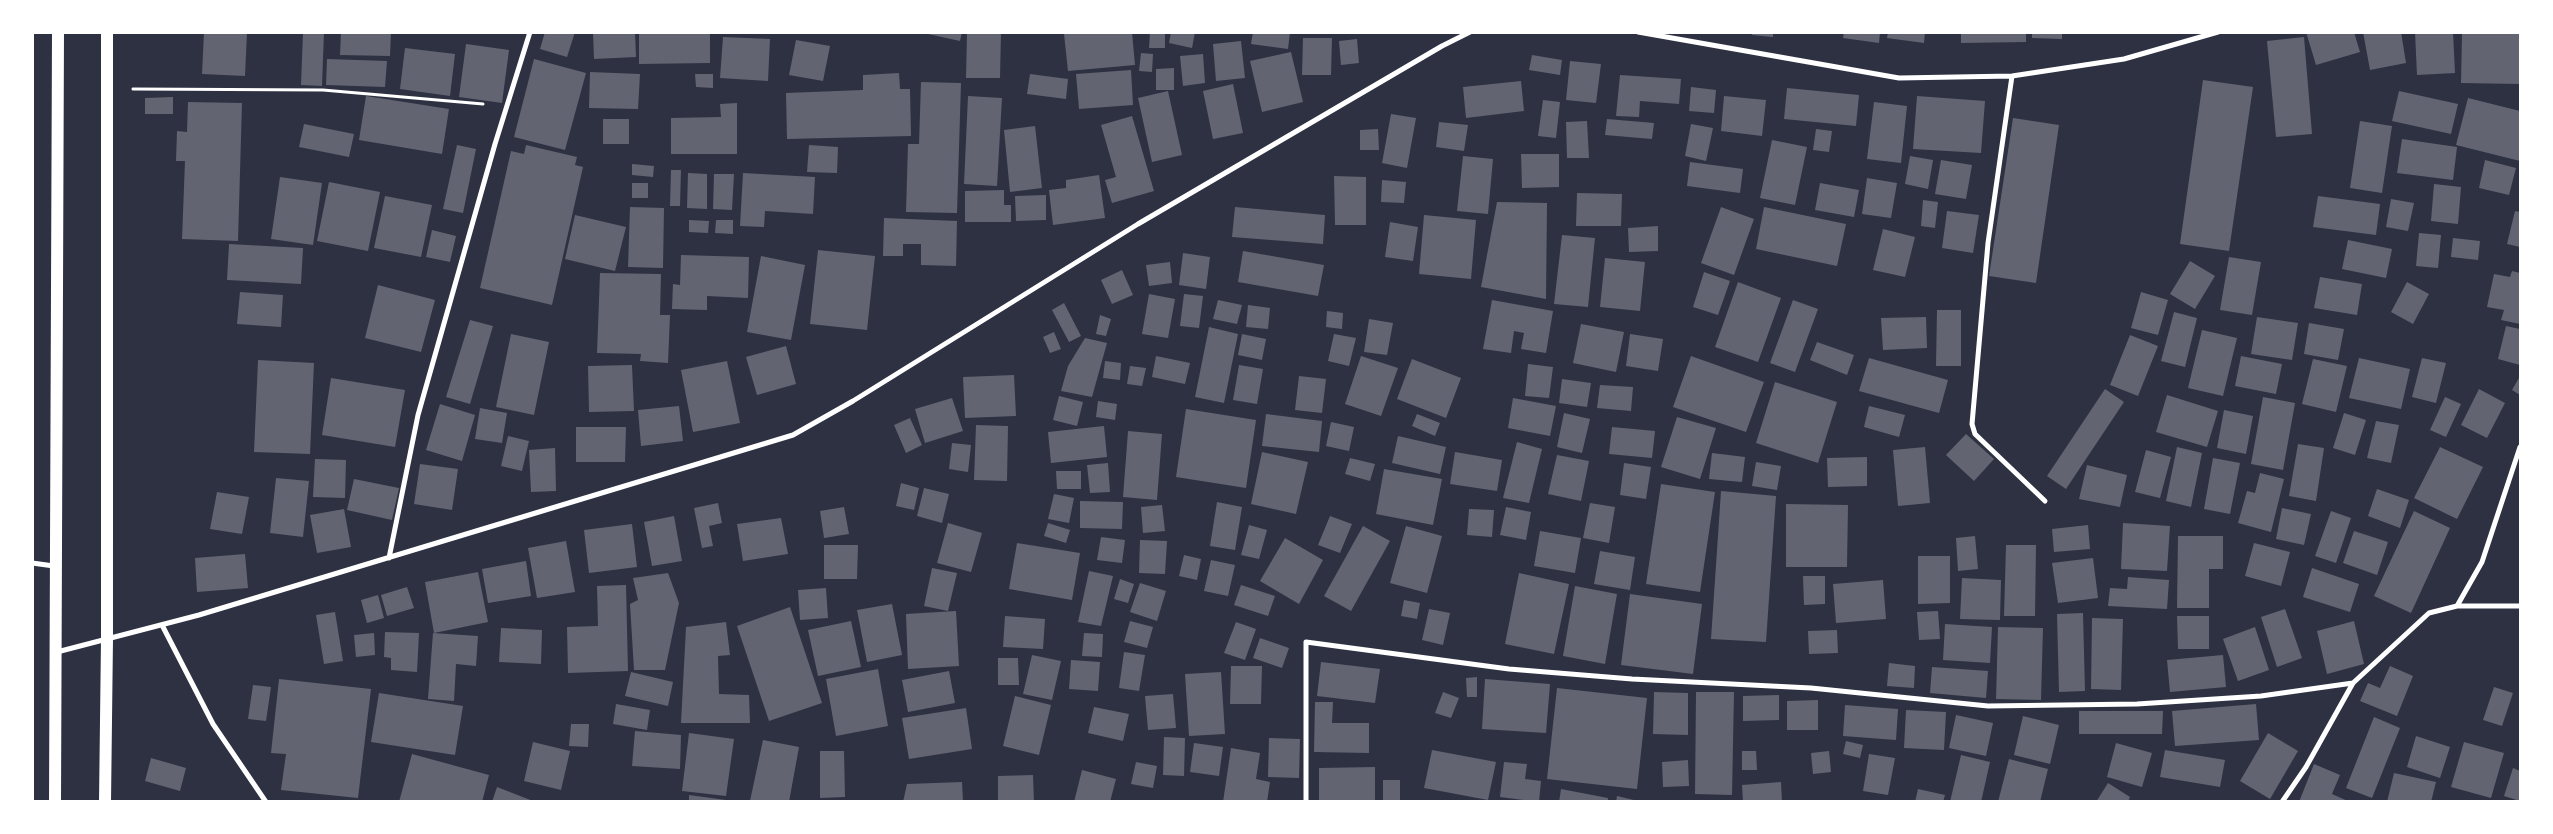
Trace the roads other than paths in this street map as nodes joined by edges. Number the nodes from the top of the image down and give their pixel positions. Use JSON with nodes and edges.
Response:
{"nodes":[{"id":1,"x":58,"y":32,"type":"edge"},
{"id":2,"x":107,"y":32,"type":"edge"},
{"id":3,"x":530,"y":32,"type":"edge"},
{"id":4,"x":1470,"y":32,"type":"edge"},
{"id":5,"x":1638,"y":32,"type":"edge"},
{"id":6,"x":2218,"y":32,"type":"edge"},
{"id":7,"x":1680,"y":36,"type":"edge"},
{"id":8,"x":2012,"y":76,"type":"junction"},
{"id":9,"x":2520,"y":447,"type":"edge"},
{"id":10,"x":2045,"y":501,"type":"dead end"},
{"id":11,"x":389,"y":558,"type":"junction"},
{"id":12,"x":32,"y":563,"type":"edge"},
{"id":13,"x":57,"y":567,"type":"junction"},
{"id":14,"x":2456,"y":606,"type":"junction"},
{"id":15,"x":2520,"y":606,"type":"edge"},
{"id":16,"x":162,"y":625,"type":"junction"},
{"id":17,"x":107,"y":639,"type":"junction"},
{"id":18,"x":56,"y":652,"type":"junction"},
{"id":19,"x":2353,"y":683,"type":"junction"},
{"id":20,"x":56,"y":802,"type":"edge"},
{"id":21,"x":105,"y":802,"type":"edge"},
{"id":22,"x":266,"y":802,"type":"edge"},
{"id":23,"x":1306,"y":802,"type":"edge"},
{"id":24,"x":2282,"y":802,"type":"edge"}],
"edges":[{"from":1,"to":13,"type":"main road"},
{"from":2,"to":17,"type":"main road"},
{"from":3,"to":11,"type":"street"},
{"from":4,"to":11,"type":"street"},
{"from":5,"to":7,"type":"street"},
{"from":6,"to":8,"type":"street"},
{"from":7,"to":8,"type":"street"},
{"from":8,"to":10,"type":"street"},
{"from":9,"to":14,"type":"street"},
{"from":11,"to":16,"type":"street"},
{"from":12,"to":13,"type":"street"},
{"from":13,"to":18,"type":"main road"},
{"from":14,"to":15,"type":"street"},
{"from":14,"to":19,"type":"street"},
{"from":16,"to":17,"type":"street"},
{"from":16,"to":22,"type":"street"},
{"from":17,"to":18,"type":"street"},
{"from":17,"to":21,"type":"main road"},
{"from":18,"to":20,"type":"main road"},
{"from":19,"to":23,"type":"street"},
{"from":19,"to":24,"type":"street"}]}
